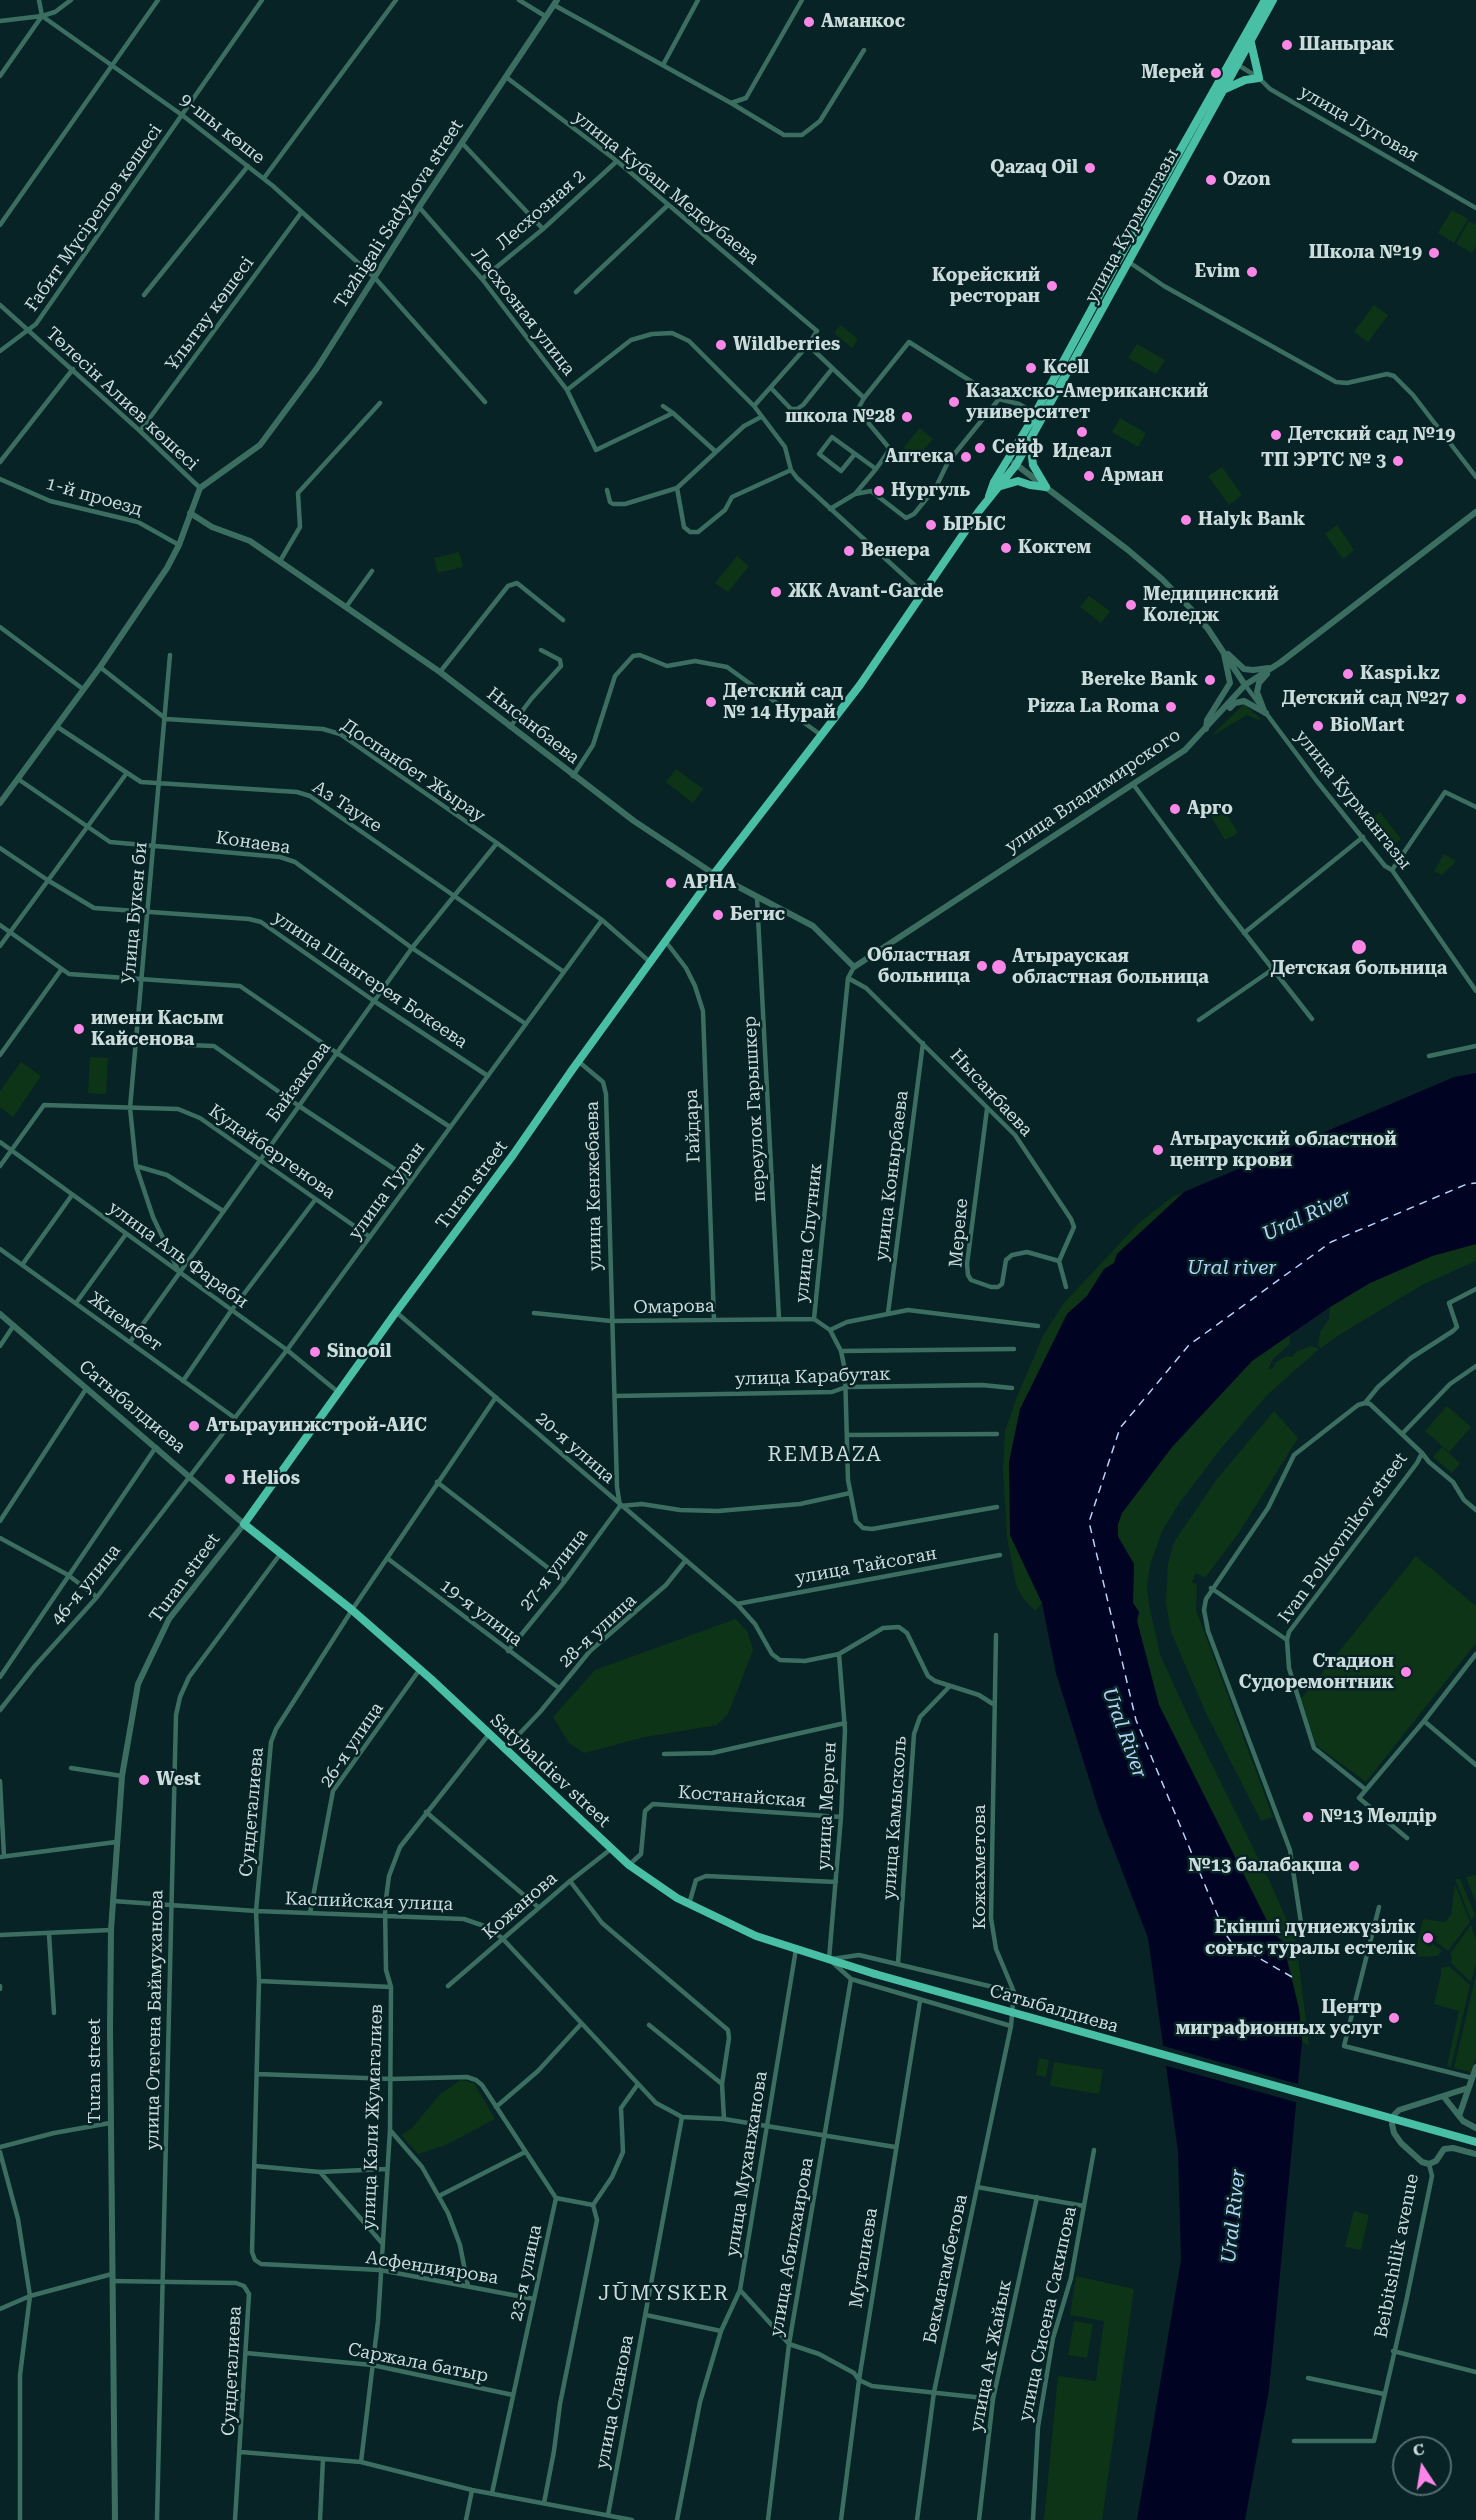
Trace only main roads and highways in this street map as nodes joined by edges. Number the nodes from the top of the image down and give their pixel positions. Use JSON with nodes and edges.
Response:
{"nodes":[{"id":1,"x":1265,"y":0,"type":"edge"},
{"id":2,"x":1273,"y":0,"type":"edge"},
{"id":3,"x":1263,"y":11,"type":"junction"},
{"id":4,"x":1251,"y":42,"type":"junction"},
{"id":5,"x":1225,"y":90,"type":"junction"},
{"id":6,"x":1040,"y":414,"type":"junction"},
{"id":7,"x":1030,"y":439,"type":"junction"},
{"id":8,"x":1000,"y":487,"type":"junction"},
{"id":9,"x":989,"y":497,"type":"junction"},
{"id":10,"x":714,"y":874,"type":"joint"},
{"id":11,"x":244,"y":1524,"type":"joint"},
{"id":12,"x":874,"y":1974,"type":"joint"},
{"id":13,"x":1476,"y":2142,"type":"edge"}],
"edges":[{"from":1,"to":3,"type":"main road","name":"улица Курмангазы"},
{"from":2,"to":3,"type":"main road","name":"улица Курмангазы"},
{"from":3,"to":4,"type":"main road","name":"улица Курмангазы"},
{"from":3,"to":6,"type":"main road","name":"улица Курмангазы"},
{"from":4,"to":5,"type":"main road","name":"улица Курмангазы"},
{"from":4,"to":5,"type":"main road"},
{"from":5,"to":6,"type":"main road","name":"улица Курмангазы"},
{"from":6,"to":7,"type":"main road","name":"улица Курмангазы"},
{"from":6,"to":9,"type":"main road","name":"улица Курмангазы"},
{"from":7,"to":8,"type":"main road","name":"улица Курмангазы"},
{"from":7,"to":8,"type":"main road"},
{"from":8,"to":9,"type":"main road","name":"улица Курмангазы"},
{"from":9,"to":10,"type":"main road","name":"улица Курмангазы"},
{"from":10,"to":11,"type":"main road","name":"Turan street"},
{"from":11,"to":12,"type":"main road","name":"Satybaldiev street"},
{"from":12,"to":13,"type":"main road","name":"Сатыбалдиева","bridge":true}]}
